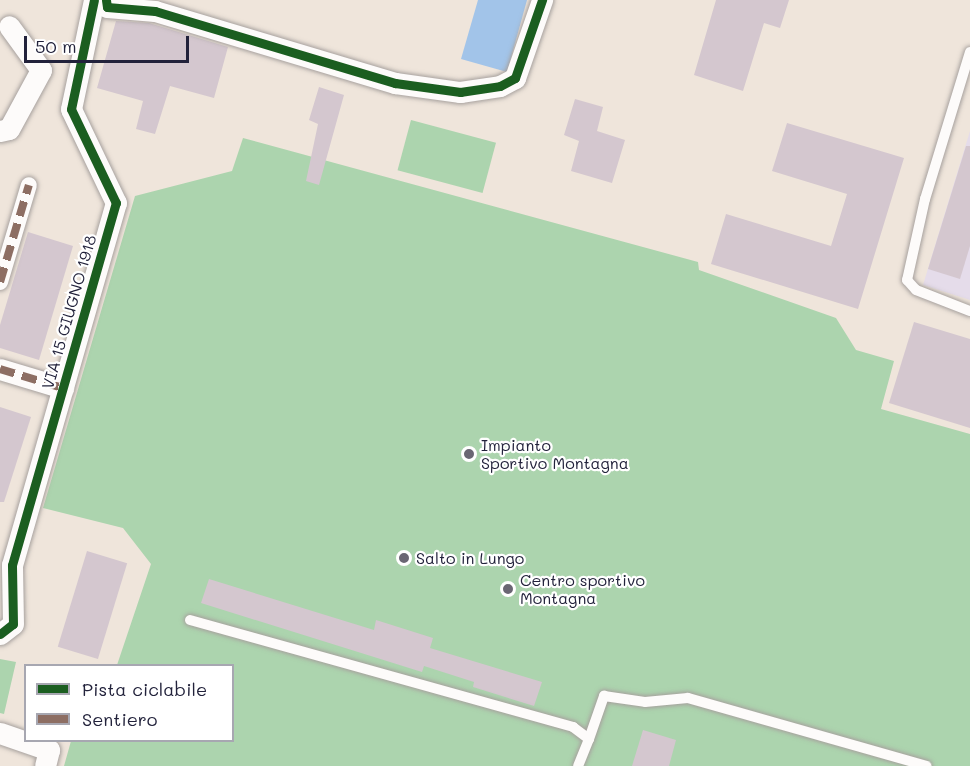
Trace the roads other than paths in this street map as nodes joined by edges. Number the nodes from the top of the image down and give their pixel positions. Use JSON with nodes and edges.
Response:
{"nodes":[{"id":1,"x":94,"y":0,"type":"edge"},
{"id":2,"x":106,"y":0,"type":"edge"},
{"id":3,"x":542,"y":0,"type":"edge"},
{"id":4,"x":157,"y":5,"type":"edge"},
{"id":5,"x":9,"y":26,"type":"dead end"},
{"id":6,"x":970,"y":51,"type":"edge"},
{"id":7,"x":0,"y":131,"type":"edge"},
{"id":8,"x":29,"y":185,"type":"dead end"},
{"id":9,"x":0,"y":282,"type":"edge"},
{"id":10,"x":970,"y":310,"type":"edge"},
{"id":11,"x":0,"y":369,"type":"edge"},
{"id":12,"x":63,"y":388,"type":"junction"},
{"id":13,"x":6,"y":564,"type":"edge"},
{"id":14,"x":190,"y":620,"type":"dead end"},
{"id":15,"x":0,"y":634,"type":"edge"},
{"id":16,"x":0,"y":733,"type":"edge"},
{"id":17,"x":589,"y":738,"type":"junction"},
{"id":18,"x":24,"y":742,"type":"edge"},
{"id":19,"x":25,"y":742,"type":"edge"},
{"id":20,"x":45,"y":766,"type":"edge"},
{"id":21,"x":579,"y":766,"type":"edge"},
{"id":22,"x":927,"y":766,"type":"edge"}],
"edges":[{"from":1,"to":12,"type":"street","name":"VIA 15 GIUGNO 1918"},
{"from":2,"to":4,"type":"street"},
{"from":3,"to":4,"type":"street"},
{"from":5,"to":7,"type":"street"},
{"from":6,"to":10,"type":"lane"},
{"from":8,"to":9,"type":"street"},
{"from":11,"to":12,"type":"street"},
{"from":12,"to":13,"type":"street","name":"VIA 15 GIUGNO 1918"},
{"from":13,"to":15,"type":"street","name":"VIA 15 GIUGNO 1918"},
{"from":14,"to":17,"type":"lane"},
{"from":16,"to":18,"type":"street"},
{"from":17,"to":21,"type":"lane"},
{"from":17,"to":22,"type":"lane"},
{"from":19,"to":20,"type":"street"}]}
